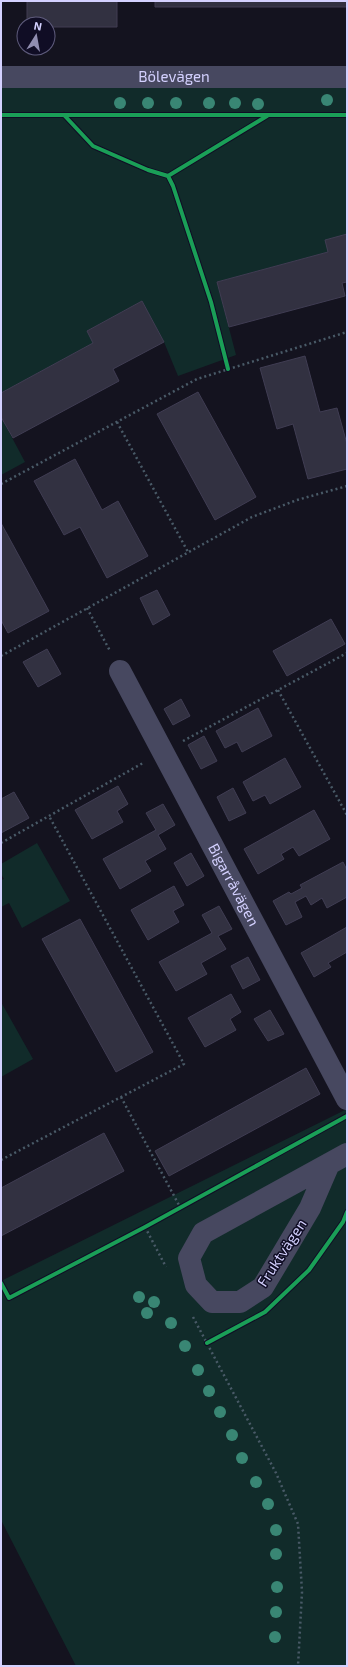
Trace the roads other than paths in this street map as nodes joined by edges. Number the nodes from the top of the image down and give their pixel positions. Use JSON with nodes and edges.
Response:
{"nodes":[{"id":1,"x":1,"y":77,"type":"edge"},
{"id":2,"x":347,"y":77,"type":"edge"},
{"id":3,"x":120,"y":671,"type":"road end"},
{"id":4,"x":347,"y":1099,"type":"edge"},
{"id":5,"x":338,"y":1159,"type":"edge"}],
"edges":[{"from":1,"to":2,"type":"street","name":"Bölevägen"},
{"from":3,"to":4,"type":"street","name":"Bigarråvägen"},
{"from":5,"to":5,"type":"street","name":"Fruktvägen"}]}
